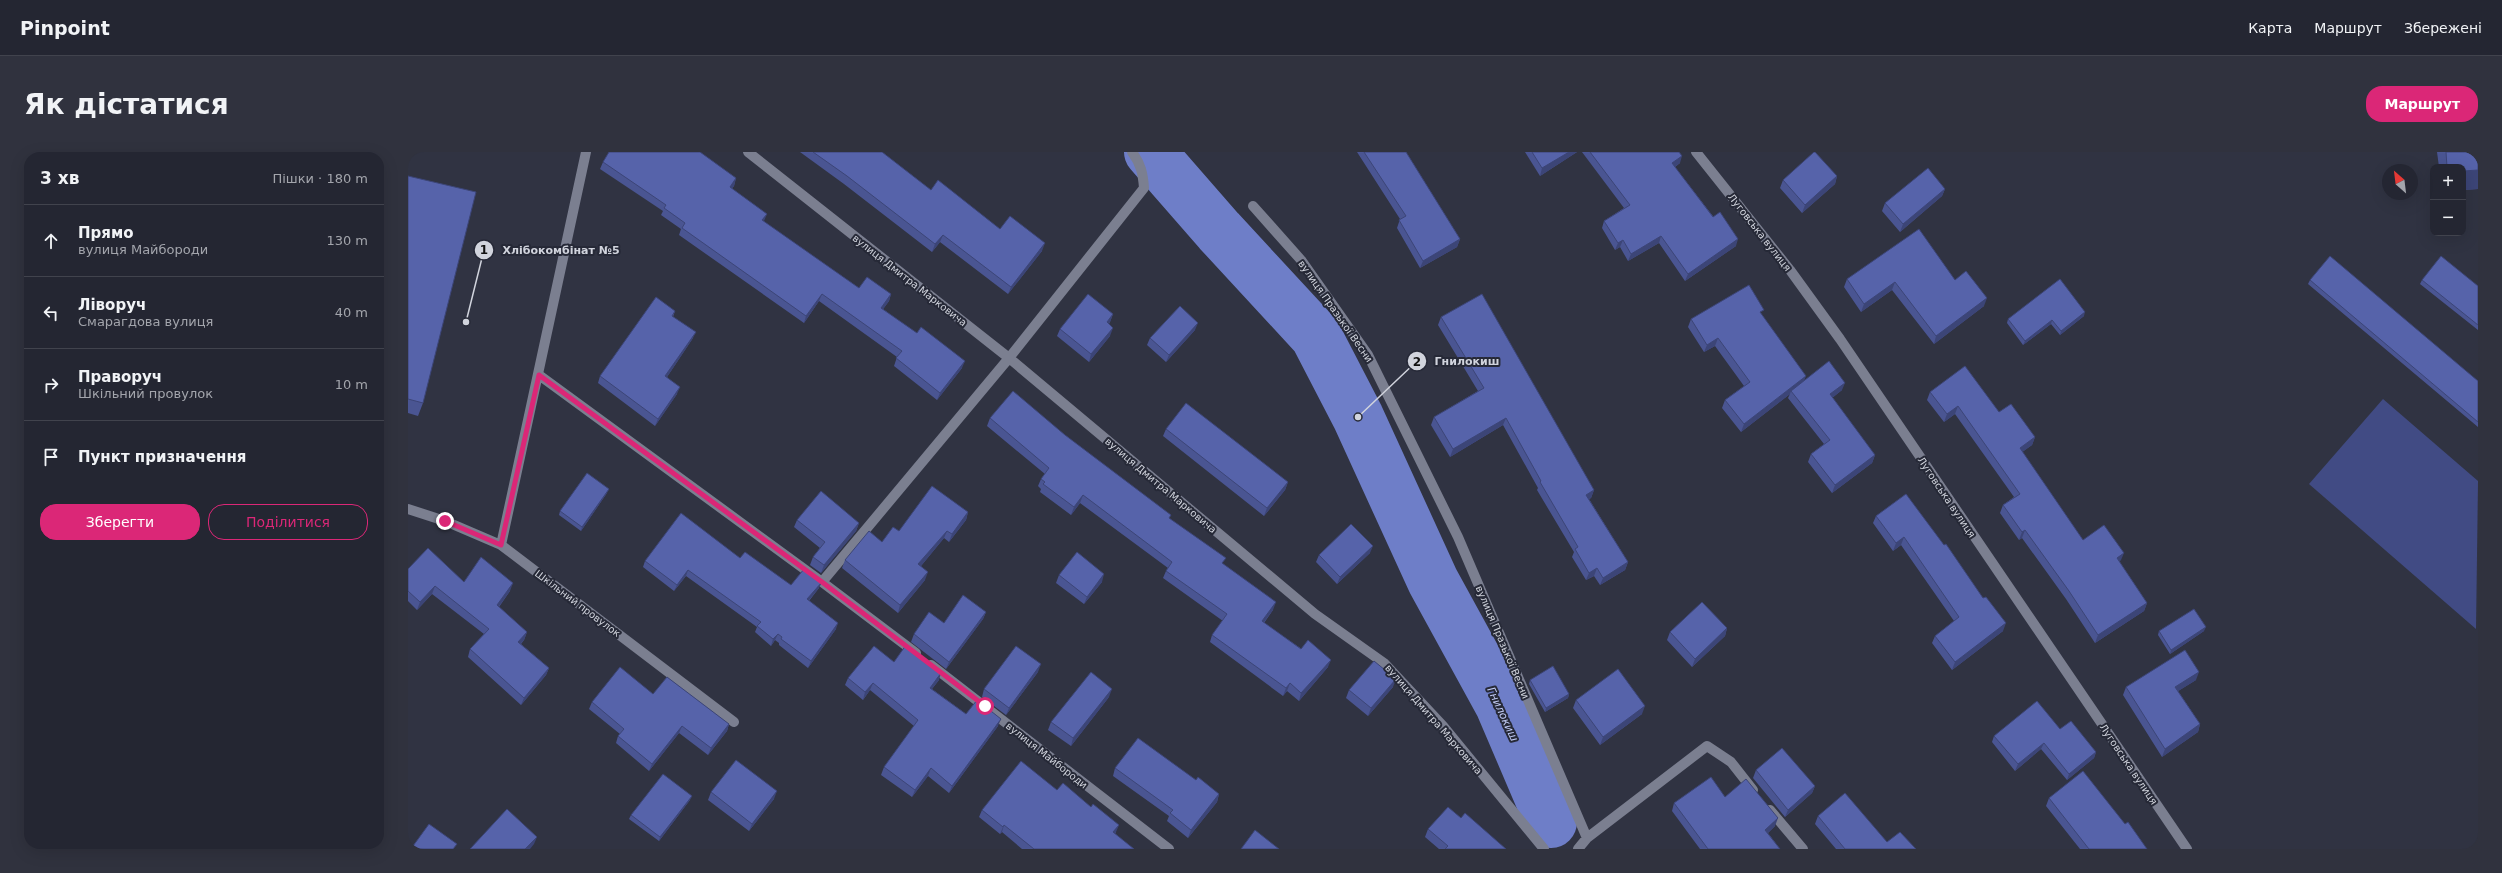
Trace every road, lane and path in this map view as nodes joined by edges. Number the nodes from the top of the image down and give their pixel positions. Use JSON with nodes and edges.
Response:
{"nodes":[{"id":1,"x":586,"y":152,"type":"edge"},
{"id":2,"x":748,"y":152,"type":"edge"},
{"id":3,"x":1132,"y":152,"type":"edge"},
{"id":4,"x":1696,"y":152,"type":"edge"},
{"id":5,"x":1253,"y":206,"type":"dead end"},
{"id":6,"x":1009,"y":358,"type":"junction"},
{"id":7,"x":539,"y":375,"type":"junction"},
{"id":8,"x":408,"y":509,"type":"edge"},
{"id":9,"x":501,"y":545,"type":"junction"},
{"id":10,"x":822,"y":582,"type":"junction"},
{"id":11,"x":734,"y":722,"type":"dead end"},
{"id":12,"x":1587,"y":838,"type":"junction"},
{"id":13,"x":1169,"y":849,"type":"edge"},
{"id":14,"x":1544,"y":849,"type":"edge"},
{"id":15,"x":1578,"y":849,"type":"edge"},
{"id":16,"x":1803,"y":849,"type":"edge"},
{"id":17,"x":2187,"y":849,"type":"edge"}],
"edges":[{"from":1,"to":7,"type":"street"},
{"from":2,"to":6,"type":"street","name":"вулиця Дмитра Марковича"},
{"from":3,"to":6,"type":"street"},
{"from":4,"to":17,"type":"street","name":"Луговська вулиця"},
{"from":5,"to":12,"type":"street","name":"вулиця Празької Весни"},
{"from":6,"to":10,"type":"street"},
{"from":6,"to":14,"type":"street","name":"вулиця Дмитра Марковича"},
{"from":7,"to":9,"type":"street"},
{"from":7,"to":10,"type":"street","name":"вулиця Майбороди"},
{"from":8,"to":9,"type":"street","name":"Шкільний провулок"},
{"from":9,"to":11,"type":"street","name":"Шкільний провулок"},
{"from":10,"to":13,"type":"street","name":"вулиця Майбороди"},
{"from":12,"to":15,"type":"street"},
{"from":12,"to":16,"type":"street"}]}
